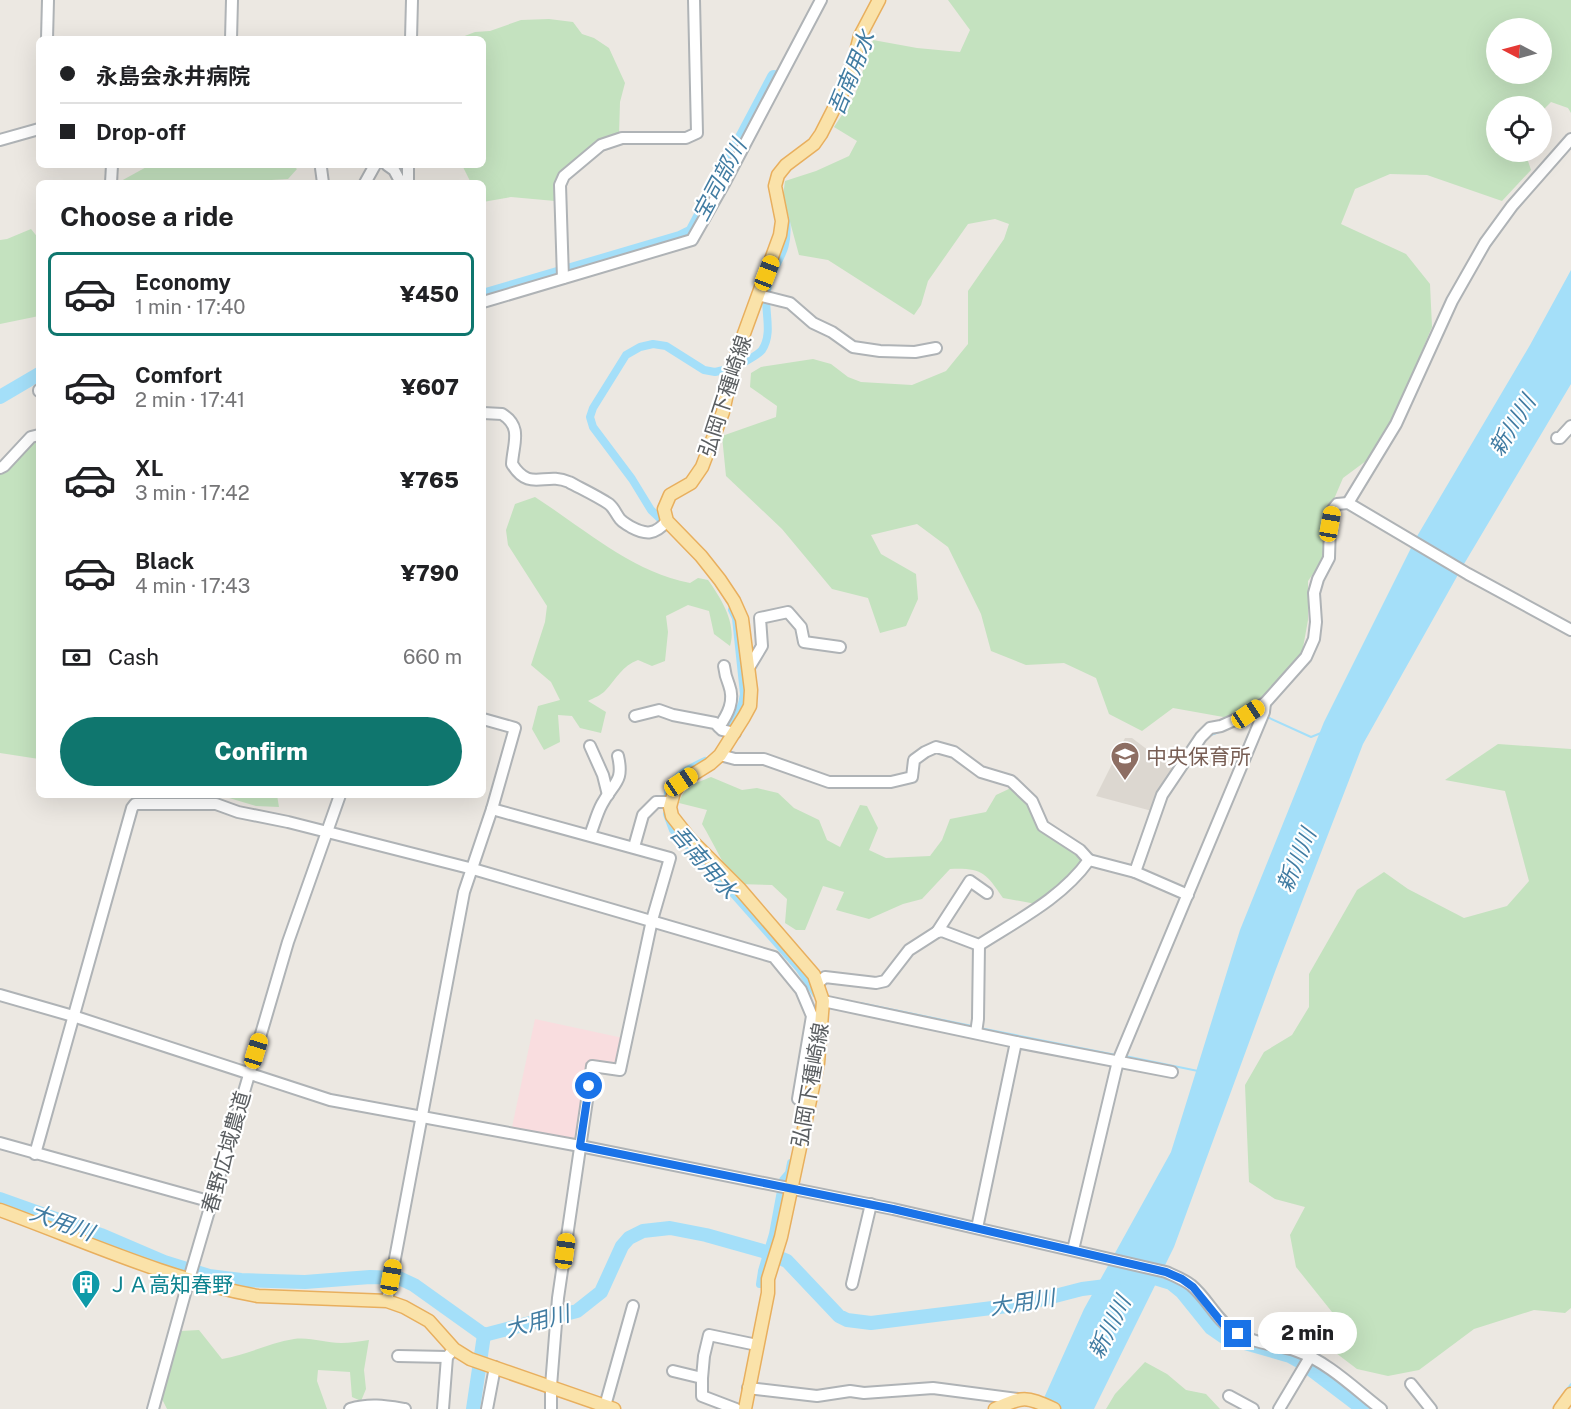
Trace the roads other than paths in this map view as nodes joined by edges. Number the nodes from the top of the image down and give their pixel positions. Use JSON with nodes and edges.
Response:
{"nodes":[{"id":1,"x":48,"y":0,"type":"edge"},
{"id":2,"x":232,"y":0,"type":"edge"},
{"id":3,"x":412,"y":0,"type":"edge"},
{"id":4,"x":694,"y":0,"type":"edge"},
{"id":5,"x":821,"y":0,"type":"edge"},
{"id":6,"x":879,"y":0,"type":"edge"},
{"id":7,"x":47,"y":36,"type":"edge"},
{"id":8,"x":231,"y":36,"type":"edge"},
{"id":9,"x":411,"y":36,"type":"edge"},
{"id":10,"x":36,"y":130,"type":"edge"},
{"id":11,"x":1571,"y":139,"type":"edge"},
{"id":12,"x":0,"y":140,"type":"edge"},
{"id":13,"x":321,"y":168,"type":"dead end"},
{"id":14,"x":323,"y":180,"type":"edge"},
{"id":15,"x":563,"y":278,"type":"junction"},
{"id":16,"x":763,"y":297,"type":"junction"},
{"id":17,"x":486,"y":301,"type":"edge"},
{"id":18,"x":936,"y":348,"type":"dead end"},
{"id":19,"x":486,"y":413,"type":"edge"},
{"id":20,"x":1571,"y":426,"type":"edge"},
{"id":21,"x":36,"y":436,"type":"edge"},
{"id":22,"x":1557,"y":438,"type":"dead end"},
{"id":23,"x":0,"y":468,"type":"edge"},
{"id":24,"x":1348,"y":503,"type":"junction"},
{"id":25,"x":664,"y":524,"type":"junction"},
{"id":26,"x":1571,"y":615,"type":"edge"},
{"id":27,"x":1568,"y":628,"type":"edge"},
{"id":28,"x":840,"y":646,"type":"dead end"},
{"id":29,"x":724,"y":666,"type":"dead end"},
{"id":30,"x":750,"y":666,"type":"junction"},
{"id":31,"x":1265,"y":703,"type":"junction"},
{"id":32,"x":635,"y":716,"type":"dead end"},
{"id":33,"x":486,"y":720,"type":"edge"},
{"id":34,"x":726,"y":730,"type":"junction"},
{"id":35,"x":590,"y":746,"type":"dead end"},
{"id":36,"x":720,"y":754,"type":"junction"},
{"id":37,"x":618,"y":756,"type":"dead end"},
{"id":38,"x":608,"y":795,"type":"junction"},
{"id":39,"x":339,"y":798,"type":"edge"},
{"id":40,"x":667,"y":801,"type":"junction"},
{"id":41,"x":492,"y":809,"type":"junction"},
{"id":42,"x":328,"y":828,"type":"junction"},
{"id":43,"x":590,"y":835,"type":"junction"},
{"id":44,"x":634,"y":847,"type":"junction"},
{"id":45,"x":1089,"y":860,"type":"junction"},
{"id":46,"x":473,"y":868,"type":"junction"},
{"id":47,"x":1135,"y":872,"type":"junction"},
{"id":48,"x":987,"y":893,"type":"dead end"},
{"id":49,"x":1188,"y":895,"type":"junction"},
{"id":50,"x":652,"y":921,"type":"junction"},
{"id":51,"x":937,"y":932,"type":"junction"},
{"id":52,"x":979,"y":945,"type":"junction"},
{"id":53,"x":813,"y":988,"type":"junction"},
{"id":54,"x":0,"y":995,"type":"edge"},
{"id":55,"x":73,"y":1016,"type":"junction"},
{"id":56,"x":976,"y":1033,"type":"junction"},
{"id":57,"x":1016,"y":1042,"type":"junction"},
{"id":58,"x":1120,"y":1057,"type":"junction"},
{"id":59,"x":1172,"y":1072,"type":"dead end"},
{"id":60,"x":249,"y":1073,"type":"junction"},
{"id":61,"x":805,"y":1100,"type":"junction"},
{"id":62,"x":422,"y":1116,"type":"junction"},
{"id":63,"x":0,"y":1143,"type":"edge"},
{"id":64,"x":580,"y":1146,"type":"junction"},
{"id":65,"x":35,"y":1154,"type":"junction"},
{"id":66,"x":784,"y":1188,"type":"junction"},
{"id":67,"x":212,"y":1202,"type":"junction"},
{"id":68,"x":872,"y":1204,"type":"junction"},
{"id":69,"x":0,"y":1210,"type":"edge"},
{"id":70,"x":977,"y":1228,"type":"junction"},
{"id":71,"x":1072,"y":1250,"type":"junction"},
{"id":72,"x":189,"y":1280,"type":"junction"},
{"id":73,"x":852,"y":1284,"type":"dead end"},
{"id":74,"x":387,"y":1296,"type":"junction"},
{"id":75,"x":633,"y":1306,"type":"dead end"},
{"id":76,"x":755,"y":1344,"type":"junction"},
{"id":77,"x":450,"y":1353,"type":"junction"},
{"id":78,"x":398,"y":1356,"type":"dead end"},
{"id":79,"x":1309,"y":1360,"type":"junction"},
{"id":80,"x":493,"y":1367,"type":"junction"},
{"id":81,"x":673,"y":1371,"type":"dead end"},
{"id":82,"x":702,"y":1378,"type":"junction"},
{"id":83,"x":1411,"y":1384,"type":"dead end"},
{"id":84,"x":551,"y":1386,"type":"junction"},
{"id":85,"x":748,"y":1388,"type":"junction"},
{"id":86,"x":1571,"y":1394,"type":"edge"},
{"id":87,"x":1229,"y":1396,"type":"dead end"},
{"id":88,"x":1018,"y":1399,"type":"junction"},
{"id":89,"x":610,"y":1408,"type":"edge"},
{"id":90,"x":153,"y":1409,"type":"edge"},
{"id":91,"x":351,"y":1409,"type":"edge"},
{"id":92,"x":405,"y":1409,"type":"edge"},
{"id":93,"x":443,"y":1409,"type":"edge"},
{"id":94,"x":487,"y":1409,"type":"edge"},
{"id":95,"x":551,"y":1409,"type":"edge"},
{"id":96,"x":736,"y":1409,"type":"edge"},
{"id":97,"x":745,"y":1409,"type":"edge"},
{"id":98,"x":995,"y":1409,"type":"edge"},
{"id":99,"x":1054,"y":1409,"type":"edge"},
{"id":100,"x":1253,"y":1409,"type":"edge"},
{"id":101,"x":1279,"y":1409,"type":"edge"},
{"id":102,"x":1381,"y":1409,"type":"edge"},
{"id":103,"x":1431,"y":1409,"type":"edge"},
{"id":104,"x":1560,"y":1409,"type":"edge"}],
"edges":[{"from":1,"to":7,"type":"street"},
{"from":2,"to":8,"type":"street"},
{"from":3,"to":9,"type":"street"},
{"from":4,"to":15,"type":"street"},
{"from":5,"to":15,"type":"street"},
{"from":6,"to":16,"type":"main road","name":"弘岡下種崎線"},
{"from":10,"to":12,"type":"street"},
{"from":11,"to":24,"type":"street"},
{"from":13,"to":14,"type":"street"},
{"from":15,"to":17,"type":"street"},
{"from":16,"to":18,"type":"street"},
{"from":16,"to":25,"type":"main road","name":"弘岡下種崎線"},
{"from":19,"to":25,"type":"street"},
{"from":20,"to":22,"type":"street"},
{"from":21,"to":23,"type":"street"},
{"from":24,"to":27,"type":"street"},
{"from":24,"to":31,"type":"street"},
{"from":25,"to":30,"type":"main road"},
{"from":26,"to":27,"type":"street"},
{"from":28,"to":30,"type":"street"},
{"from":29,"to":34,"type":"street"},
{"from":30,"to":34,"type":"main road"},
{"from":31,"to":47,"type":"street"},
{"from":31,"to":49,"type":"street"},
{"from":32,"to":34,"type":"street"},
{"from":33,"to":41,"type":"street"},
{"from":34,"to":36,"type":"main road"},
{"from":35,"to":38,"type":"street"},
{"from":36,"to":40,"type":"main road"},
{"from":36,"to":45,"type":"street"},
{"from":37,"to":38,"type":"street"},
{"from":38,"to":43,"type":"street"},
{"from":39,"to":42,"type":"street","name":"春野広域農道"},
{"from":40,"to":44,"type":"street"},
{"from":40,"to":53,"type":"main road"},
{"from":41,"to":43,"type":"street"},
{"from":41,"to":46,"type":"street"},
{"from":42,"to":46,"type":"street"},
{"from":42,"to":55,"type":"street"},
{"from":42,"to":60,"type":"street","name":"春野広域農道"},
{"from":43,"to":44,"type":"street"},
{"from":44,"to":50,"type":"street"},
{"from":45,"to":47,"type":"street"},
{"from":45,"to":52,"type":"street"},
{"from":46,"to":50,"type":"street"},
{"from":46,"to":62,"type":"street"},
{"from":47,"to":49,"type":"street"},
{"from":48,"to":51,"type":"street"},
{"from":49,"to":58,"type":"street"},
{"from":50,"to":53,"type":"street"},
{"from":50,"to":64,"type":"street"},
{"from":51,"to":52,"type":"street"},
{"from":51,"to":53,"type":"street"},
{"from":52,"to":56,"type":"street"},
{"from":53,"to":56,"type":"street"},
{"from":53,"to":61,"type":"street"},
{"from":53,"to":61,"type":"main road","name":"弘岡下種崎線"},
{"from":54,"to":55,"type":"street"},
{"from":55,"to":60,"type":"street"},
{"from":55,"to":65,"type":"street"},
{"from":56,"to":57,"type":"street"},
{"from":57,"to":58,"type":"street"},
{"from":57,"to":70,"type":"street"},
{"from":58,"to":59,"type":"street"},
{"from":58,"to":71,"type":"street"},
{"from":60,"to":62,"type":"street"},
{"from":60,"to":67,"type":"street","name":"春野広域農道"},
{"from":61,"to":66,"type":"main road","name":"弘岡下種崎線"},
{"from":62,"to":64,"type":"street"},
{"from":62,"to":74,"type":"street"},
{"from":63,"to":65,"type":"street"},
{"from":64,"to":66,"type":"street"},
{"from":64,"to":84,"type":"street"},
{"from":65,"to":67,"type":"street"},
{"from":66,"to":68,"type":"street"},
{"from":66,"to":76,"type":"main road","name":"弘岡下種崎線"},
{"from":67,"to":72,"type":"street","name":"春野広域農道"},
{"from":68,"to":70,"type":"street"},
{"from":68,"to":73,"type":"street"},
{"from":69,"to":72,"type":"main road"},
{"from":70,"to":71,"type":"street"},
{"from":71,"to":79,"type":"street"},
{"from":72,"to":74,"type":"main road"},
{"from":72,"to":90,"type":"street","name":"春野広域農道"},
{"from":74,"to":77,"type":"main road"},
{"from":75,"to":89,"type":"street"},
{"from":76,"to":82,"type":"street"},
{"from":76,"to":85,"type":"main road","name":"弘岡下種崎線"},
{"from":77,"to":78,"type":"street"},
{"from":77,"to":80,"type":"main road"},
{"from":77,"to":93,"type":"street"},
{"from":79,"to":101,"type":"street"},
{"from":79,"to":102,"type":"street"},
{"from":80,"to":84,"type":"main road"},
{"from":80,"to":94,"type":"street"},
{"from":81,"to":82,"type":"street"},
{"from":82,"to":96,"type":"street"},
{"from":83,"to":103,"type":"street"},
{"from":84,"to":89,"type":"main road"},
{"from":84,"to":95,"type":"street"},
{"from":85,"to":88,"type":"street"},
{"from":85,"to":97,"type":"main road","name":"弘岡下種崎線"},
{"from":86,"to":104,"type":"main road"},
{"from":87,"to":100,"type":"street"},
{"from":88,"to":98,"type":"main road"},
{"from":88,"to":99,"type":"main road"},
{"from":91,"to":92,"type":"street"}]}
